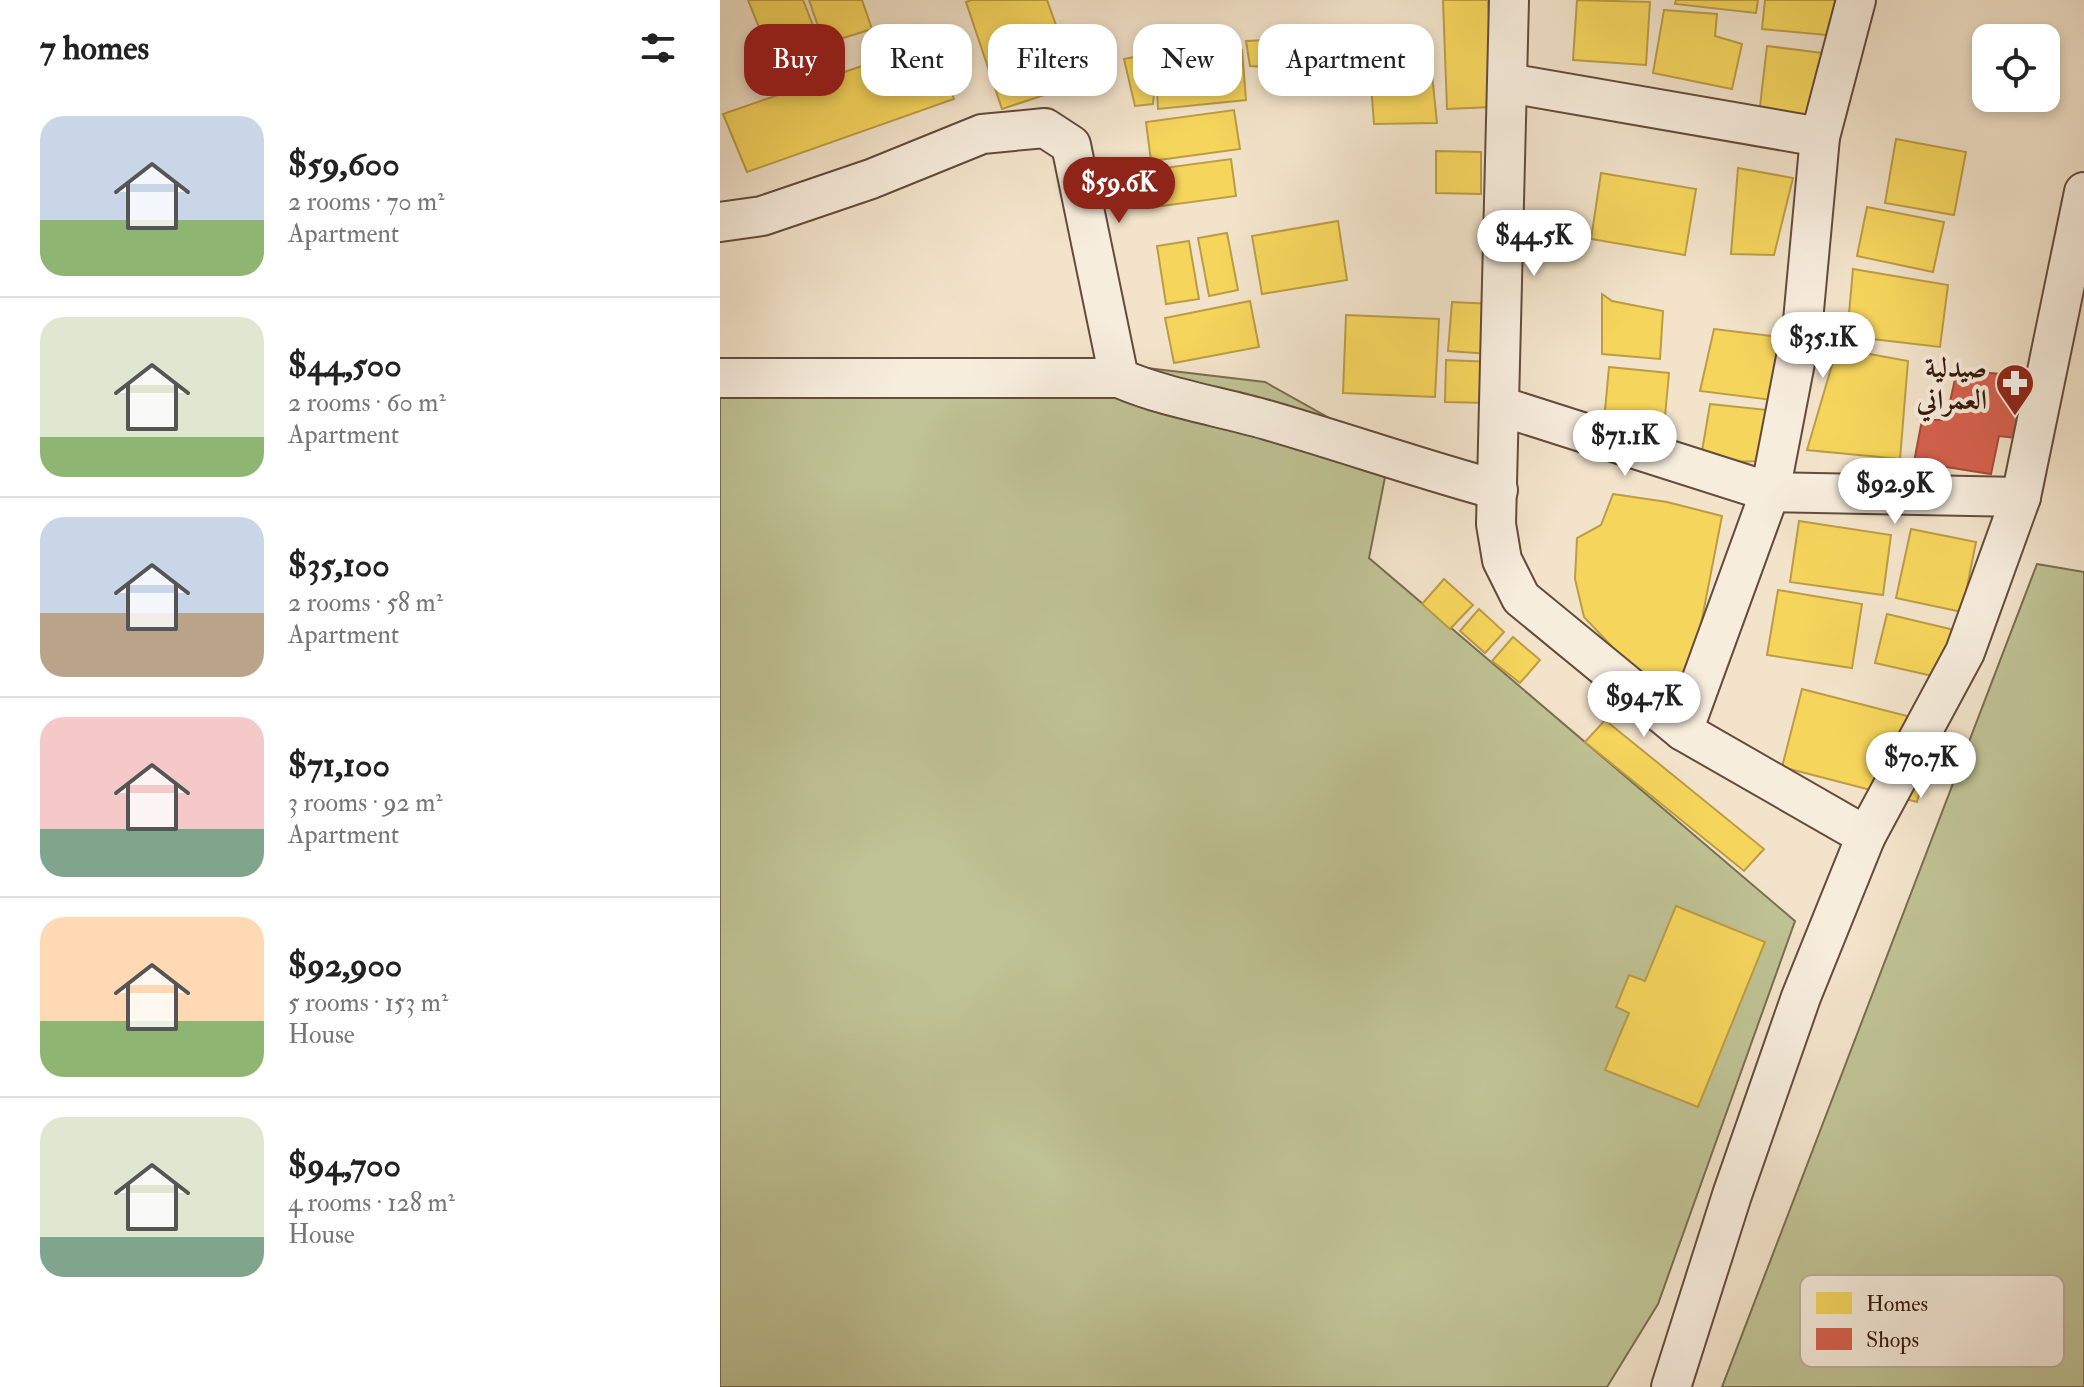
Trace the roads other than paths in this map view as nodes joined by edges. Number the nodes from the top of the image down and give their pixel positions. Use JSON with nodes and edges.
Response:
{"nodes":[{"id":1,"x":1509,"y":0,"type":"edge"},
{"id":2,"x":1856,"y":0,"type":"edge"},
{"id":3,"x":1508,"y":83,"type":"junction"},
{"id":4,"x":1820,"y":137,"type":"junction"},
{"id":5,"x":2084,"y":192,"type":"edge"},
{"id":6,"x":720,"y":222,"type":"edge"},
{"id":7,"x":720,"y":378,"type":"edge"},
{"id":8,"x":1119,"y":378,"type":"junction"},
{"id":9,"x":1500,"y":406,"type":"junction"},
{"id":10,"x":1498,"y":490,"type":"junction"},
{"id":11,"x":1770,"y":492,"type":"junction"},
{"id":12,"x":2021,"y":497,"type":"junction"},
{"id":13,"x":1683,"y":731,"type":"junction"},
{"id":14,"x":1866,"y":836,"type":"junction"},
{"id":15,"x":1671,"y":1387,"type":"edge"}],
"edges":[{"from":1,"to":3,"type":"street"},
{"from":2,"to":4,"type":"street"},
{"from":3,"to":4,"type":"street"},
{"from":3,"to":9,"type":"street"},
{"from":4,"to":11,"type":"street"},
{"from":5,"to":12,"type":"street"},
{"from":6,"to":8,"type":"street"},
{"from":7,"to":8,"type":"street"},
{"from":8,"to":10,"type":"street"},
{"from":9,"to":10,"type":"street"},
{"from":9,"to":11,"type":"street"},
{"from":10,"to":13,"type":"street"},
{"from":11,"to":12,"type":"street"},
{"from":11,"to":13,"type":"street"},
{"from":12,"to":14,"type":"street"},
{"from":13,"to":14,"type":"street"},
{"from":14,"to":15,"type":"street"}]}
